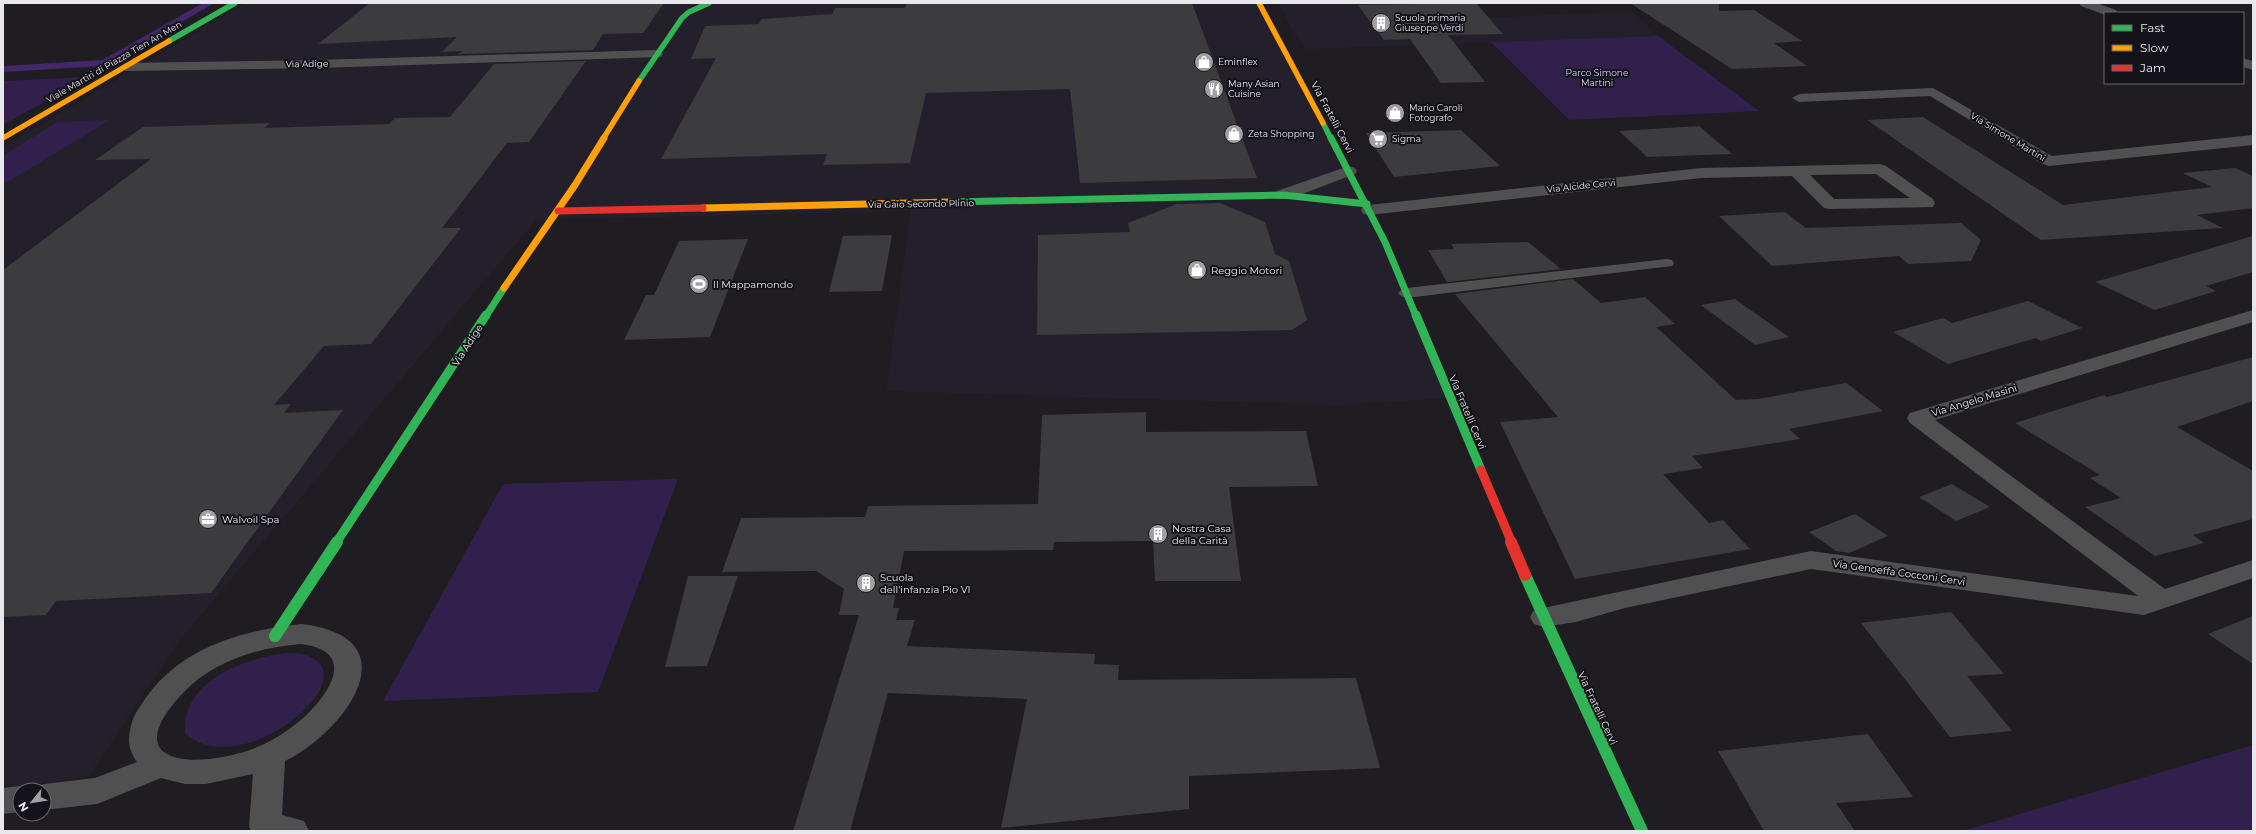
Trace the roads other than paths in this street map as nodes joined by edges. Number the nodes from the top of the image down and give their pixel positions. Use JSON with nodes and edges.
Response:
{"nodes":[{"id":1,"x":235,"y":3,"type":"edge"},
{"id":2,"x":709,"y":3,"type":"edge"},
{"id":3,"x":2086,"y":3,"type":"edge"},
{"id":4,"x":1262,"y":4,"type":"edge"},
{"id":5,"x":2109,"y":12,"type":"edge"},
{"id":6,"x":656,"y":54,"type":"junction"},
{"id":7,"x":126,"y":67,"type":"junction"},
{"id":8,"x":1800,"y":98,"type":"dead end"},
{"id":9,"x":3,"y":138,"type":"edge"},
{"id":10,"x":2250,"y":147,"type":"edge"},
{"id":11,"x":1794,"y":170,"type":"junction"},
{"id":12,"x":1349,"y":171,"type":"junction"},
{"id":13,"x":1283,"y":195,"type":"junction"},
{"id":14,"x":1368,"y":207,"type":"junction"},
{"id":15,"x":558,"y":211,"type":"junction"},
{"id":16,"x":1667,"y":263,"type":"dead end"},
{"id":17,"x":1406,"y":293,"type":"junction"},
{"id":18,"x":2253,"y":316,"type":"edge"},
{"id":19,"x":2253,"y":569,"type":"edge"},
{"id":20,"x":2162,"y":600,"type":"junction"},
{"id":21,"x":1543,"y":617,"type":"junction"},
{"id":22,"x":275,"y":636,"type":"junction"},
{"id":23,"x":270,"y":754,"type":"junction"},
{"id":24,"x":158,"y":766,"type":"junction"},
{"id":25,"x":52,"y":796,"type":"edge"},
{"id":26,"x":279,"y":828,"type":"edge"},
{"id":27,"x":1642,"y":831,"type":"edge"}],
"edges":[{"from":1,"to":7,"type":"street","name":"Viale Martiri di Piazza Tien An Men"},
{"from":2,"to":6,"type":"street","name":"Via Adige"},
{"from":3,"to":5,"type":"street"},
{"from":4,"to":12,"type":"street","name":"Via Fratelli Cervi"},
{"from":6,"to":7,"type":"street","name":"Via Adige"},
{"from":6,"to":15,"type":"street","name":"Via Adige"},
{"from":7,"to":9,"type":"street","name":"Viale Martiri di Piazza Tien An Men"},
{"from":8,"to":10,"type":"street","name":"Via Simone Martini"},
{"from":11,"to":11,"type":"street","name":"Via Alcide Cervi"},
{"from":11,"to":14,"type":"street","name":"Via Alcide Cervi"},
{"from":12,"to":13,"type":"street","name":"Via Gaio Secondo Plinio"},
{"from":12,"to":14,"type":"street","name":"Via Fratelli Cervi"},
{"from":13,"to":14,"type":"street","name":"Via Gaio Secondo Plinio"},
{"from":13,"to":15,"type":"street","name":"Via Gaio Secondo Plinio"},
{"from":14,"to":17,"type":"street","name":"Via Fratelli Cervi"},
{"from":15,"to":22,"type":"street","name":"Via Adige"},
{"from":16,"to":17,"type":"lane"},
{"from":17,"to":21,"type":"street","name":"Via Fratelli Cervi"},
{"from":18,"to":20,"type":"street","name":"Via Angelo Masini"},
{"from":19,"to":20,"type":"street","name":"Via Genoeffa Cocconi Cervi"},
{"from":20,"to":21,"type":"street","name":"Via Genoeffa Cocconi Cervi"},
{"from":21,"to":27,"type":"street","name":"Via Fratelli Cervi"},
{"from":22,"to":23,"type":"street"},
{"from":22,"to":24,"type":"street"},
{"from":23,"to":24,"type":"street"},
{"from":23,"to":26,"type":"street"},
{"from":24,"to":25,"type":"street"}]}
